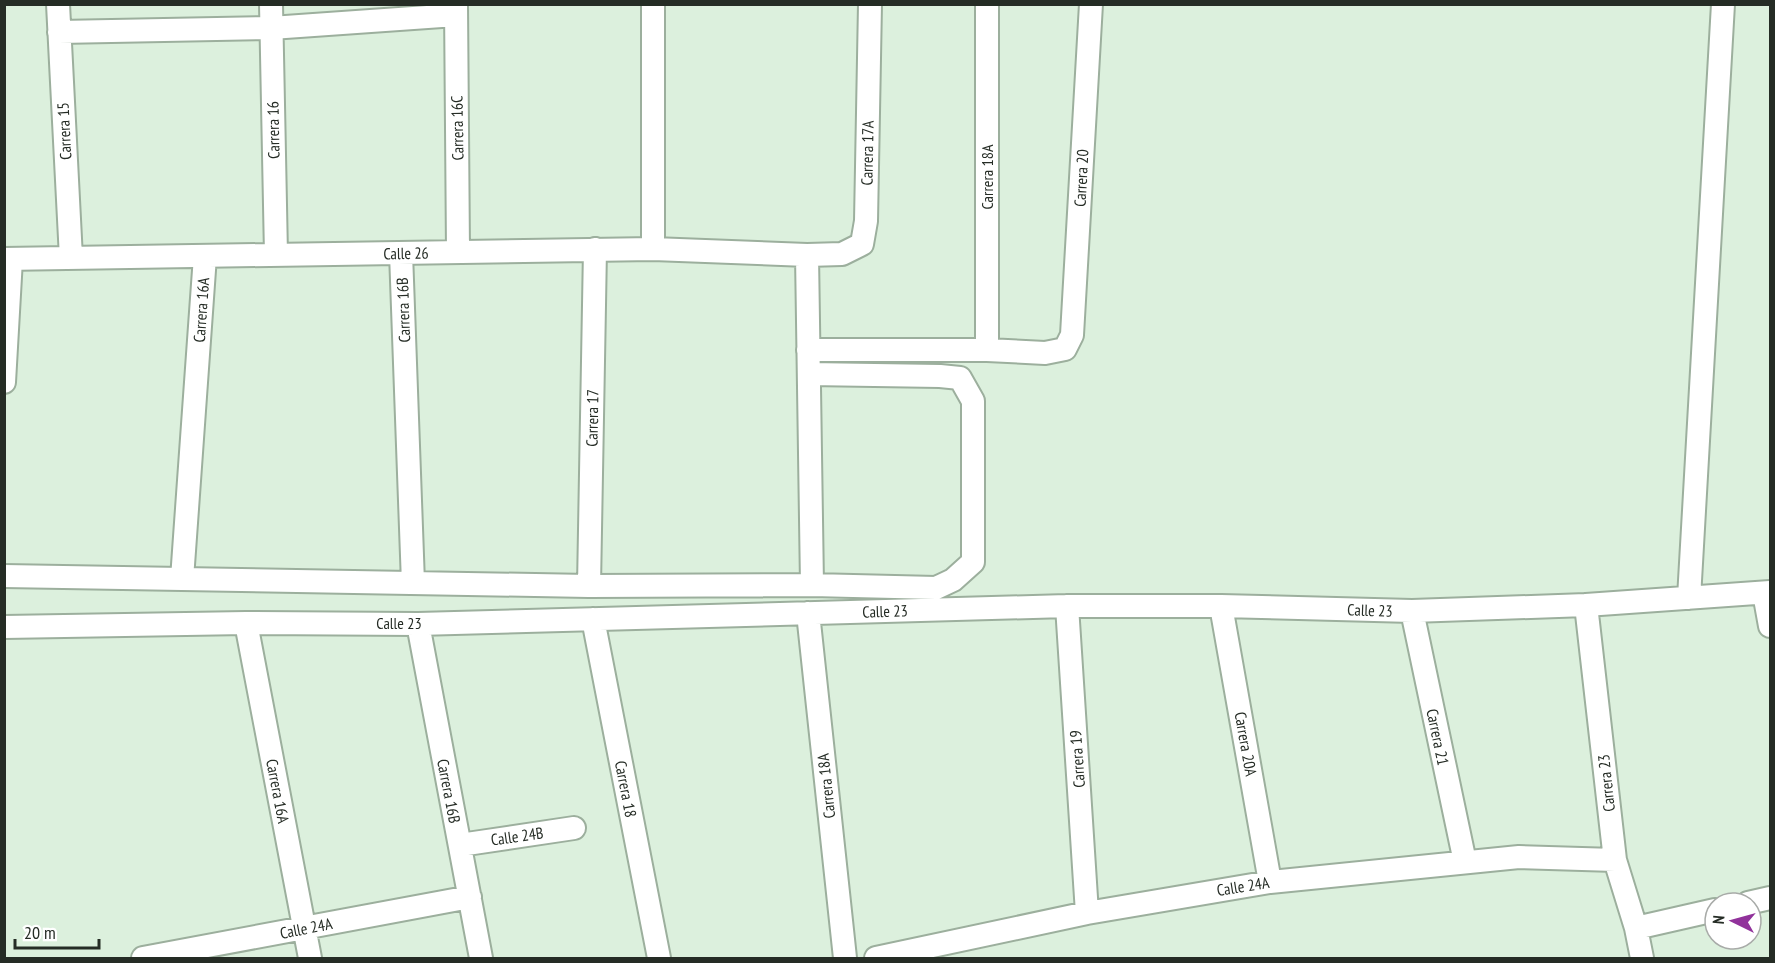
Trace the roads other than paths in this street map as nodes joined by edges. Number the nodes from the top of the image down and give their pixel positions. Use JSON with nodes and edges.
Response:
{"nodes":[{"id":1,"x":58,"y":4,"type":"edge"},
{"id":2,"x":271,"y":4,"type":"edge"},
{"id":3,"x":653,"y":4,"type":"edge"},
{"id":4,"x":870,"y":4,"type":"edge"},
{"id":5,"x":987,"y":4,"type":"edge"},
{"id":6,"x":1091,"y":4,"type":"edge"},
{"id":7,"x":1723,"y":4,"type":"edge"},
{"id":8,"x":456,"y":10,"type":"edge"},
{"id":9,"x":271,"y":28,"type":"junction"},
{"id":10,"x":59,"y":32,"type":"junction"},
{"id":11,"x":595,"y":249,"type":"junction"},
{"id":12,"x":653,"y":249,"type":"junction"},
{"id":13,"x":458,"y":252,"type":"junction"},
{"id":14,"x":401,"y":253,"type":"junction"},
{"id":15,"x":276,"y":255,"type":"junction"},
{"id":16,"x":807,"y":255,"type":"junction"},
{"id":17,"x":205,"y":256,"type":"junction"},
{"id":18,"x":71,"y":258,"type":"junction"},
{"id":19,"x":8,"y":259,"type":"edge"},
{"id":20,"x":808,"y":350,"type":"junction"},
{"id":21,"x":987,"y":350,"type":"junction"},
{"id":22,"x":808,"y":374,"type":"junction"},
{"id":23,"x":4,"y":382,"type":"edge"},
{"id":24,"x":4,"y":576,"type":"edge"},
{"id":25,"x":182,"y":579,"type":"junction"},
{"id":26,"x":412,"y":583,"type":"junction"},
{"id":27,"x":812,"y":585,"type":"junction"},
{"id":28,"x":589,"y":586,"type":"junction"},
{"id":29,"x":1767,"y":592,"type":"edge"},
{"id":30,"x":1689,"y":598,"type":"junction"},
{"id":31,"x":1586,"y":605,"type":"junction"},
{"id":32,"x":1067,"y":606,"type":"junction"},
{"id":33,"x":1221,"y":606,"type":"junction"},
{"id":34,"x":1412,"y":611,"type":"junction"},
{"id":35,"x":808,"y":613,"type":"junction"},
{"id":36,"x":593,"y":619,"type":"junction"},
{"id":37,"x":246,"y":623,"type":"junction"},
{"id":38,"x":418,"y":624,"type":"junction"},
{"id":39,"x":1770,"y":626,"type":"edge"},
{"id":40,"x":4,"y":627,"type":"edge"},
{"id":41,"x":574,"y":828,"type":"dead end"},
{"id":42,"x":460,"y":845,"type":"junction"},
{"id":43,"x":1615,"y":860,"type":"junction"},
{"id":44,"x":1465,"y":862,"type":"junction"},
{"id":45,"x":1270,"y":882,"type":"junction"},
{"id":46,"x":470,"y":897,"type":"junction"},
{"id":47,"x":1087,"y":913,"type":"junction"},
{"id":48,"x":1703,"y":913,"type":"edge"},
{"id":49,"x":304,"y":928,"type":"junction"},
{"id":50,"x":1636,"y":928,"type":"junction"},
{"id":51,"x":143,"y":958,"type":"edge"},
{"id":52,"x":310,"y":958,"type":"edge"},
{"id":53,"x":481,"y":958,"type":"edge"},
{"id":54,"x":659,"y":958,"type":"edge"},
{"id":55,"x":845,"y":958,"type":"edge"},
{"id":56,"x":876,"y":958,"type":"edge"},
{"id":57,"x":1642,"y":958,"type":"edge"}],
"edges":[{"from":1,"to":10,"type":"street","name":"Carrera 15"},
{"from":2,"to":9,"type":"street","name":"Carrera 16"},
{"from":3,"to":12,"type":"street"},
{"from":4,"to":16,"type":"street","name":"Carrera 17A"},
{"from":5,"to":21,"type":"street","name":"Carrera 18A"},
{"from":6,"to":21,"type":"street","name":"Carrera 20"},
{"from":7,"to":30,"type":"street"},
{"from":8,"to":9,"type":"street"},
{"from":8,"to":13,"type":"street","name":"Carrera 16C"},
{"from":9,"to":10,"type":"street"},
{"from":9,"to":15,"type":"street","name":"Carrera 16"},
{"from":10,"to":18,"type":"street","name":"Carrera 15"},
{"from":11,"to":12,"type":"street","name":"Calle 26"},
{"from":11,"to":13,"type":"street","name":"Calle 26"},
{"from":11,"to":28,"type":"street","name":"Carrera 17"},
{"from":12,"to":16,"type":"street","name":"Calle 26"},
{"from":13,"to":14,"type":"street","name":"Calle 26"},
{"from":14,"to":15,"type":"street","name":"Calle 26"},
{"from":14,"to":26,"type":"street","name":"Carrera 16B"},
{"from":15,"to":17,"type":"street","name":"Calle 26"},
{"from":16,"to":20,"type":"street"},
{"from":17,"to":18,"type":"street","name":"Calle 26"},
{"from":17,"to":25,"type":"street","name":"Carrera 16A"},
{"from":18,"to":19,"type":"street","name":"Calle 26"},
{"from":19,"to":23,"type":"street"},
{"from":20,"to":21,"type":"street"},
{"from":20,"to":22,"type":"street"},
{"from":22,"to":27,"type":"street"},
{"from":22,"to":27,"type":"street"},
{"from":24,"to":25,"type":"street"},
{"from":25,"to":26,"type":"street"},
{"from":26,"to":28,"type":"street"},
{"from":27,"to":28,"type":"street"},
{"from":29,"to":30,"type":"street","name":"Calle 23"},
{"from":29,"to":39,"type":"street"},
{"from":30,"to":31,"type":"street","name":"Calle 23"},
{"from":31,"to":34,"type":"street","name":"Calle 23"},
{"from":31,"to":43,"type":"street","name":"Carrera 23"},
{"from":32,"to":33,"type":"street","name":"Calle 23"},
{"from":32,"to":35,"type":"street","name":"Calle 23"},
{"from":32,"to":47,"type":"street","name":"Carrera 19"},
{"from":33,"to":34,"type":"street","name":"Calle 23"},
{"from":33,"to":45,"type":"street","name":"Carrera 20A"},
{"from":34,"to":44,"type":"street","name":"Carrera 21"},
{"from":35,"to":36,"type":"street","name":"Calle 23"},
{"from":35,"to":55,"type":"street","name":"Carrera 18A"},
{"from":36,"to":38,"type":"street","name":"Calle 23"},
{"from":36,"to":54,"type":"street","name":"Carrera 18"},
{"from":37,"to":38,"type":"street","name":"Calle 23"},
{"from":37,"to":40,"type":"street","name":"Calle 23"},
{"from":37,"to":49,"type":"street","name":"Carrera 16A"},
{"from":38,"to":42,"type":"street","name":"Carrera 16B"},
{"from":41,"to":42,"type":"street","name":"Calle 24B"},
{"from":42,"to":46,"type":"street","name":"Carrera 16B"},
{"from":43,"to":44,"type":"street","name":"Calle 24A"},
{"from":43,"to":50,"type":"street","name":"Carrera 23"},
{"from":44,"to":45,"type":"street","name":"Calle 24A"},
{"from":45,"to":47,"type":"street","name":"Calle 24A"},
{"from":46,"to":49,"type":"street","name":"Calle 24A"},
{"from":46,"to":53,"type":"street","name":"Carrera 16B"},
{"from":47,"to":56,"type":"street","name":"Calle 24A"},
{"from":48,"to":50,"type":"street"},
{"from":49,"to":51,"type":"street","name":"Calle 24A"},
{"from":49,"to":52,"type":"street","name":"Carrera 16A"},
{"from":50,"to":57,"type":"street","name":"Carrera 23"}]}
